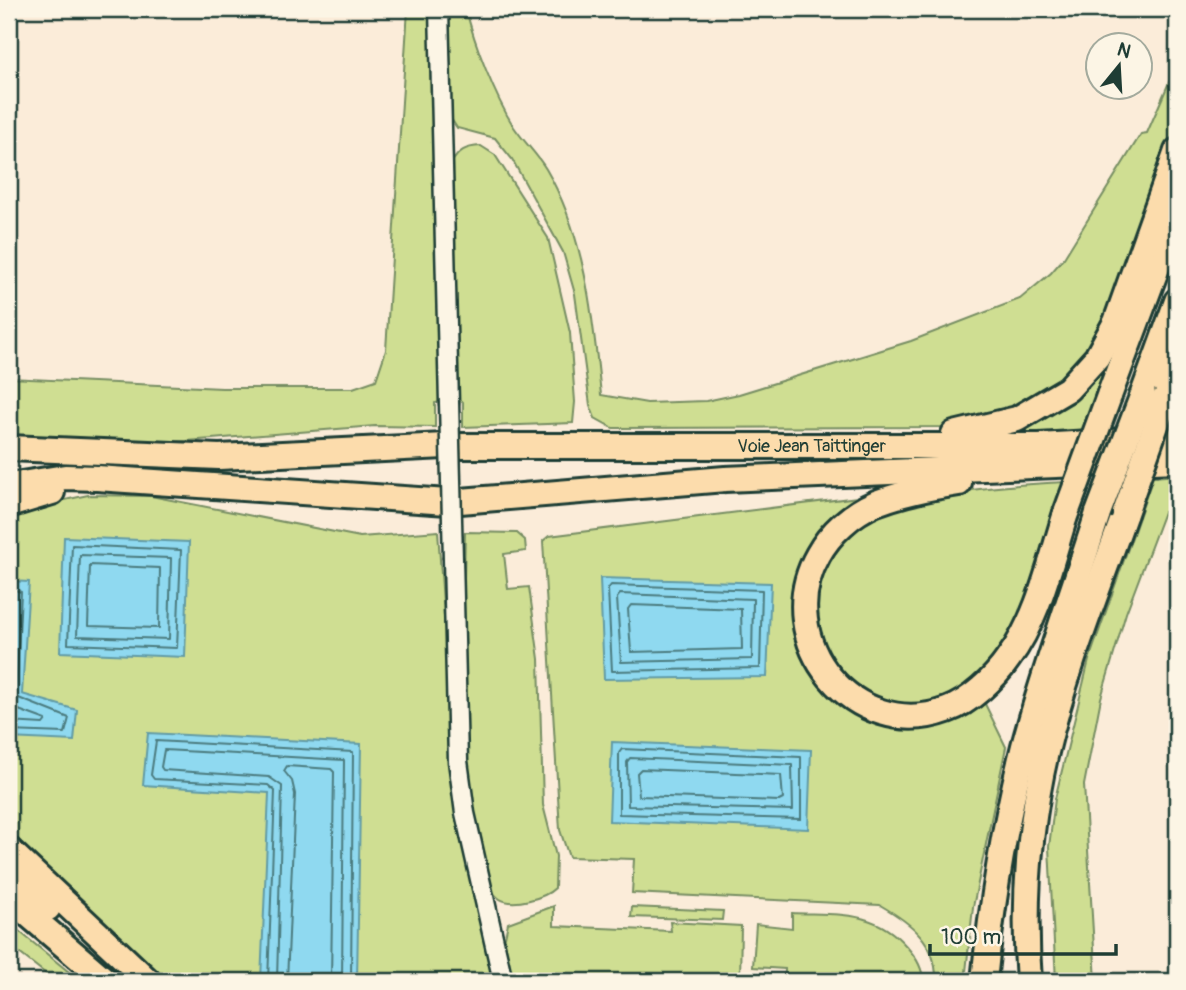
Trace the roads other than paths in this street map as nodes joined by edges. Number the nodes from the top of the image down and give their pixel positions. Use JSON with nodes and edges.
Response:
{"nodes":[{"id":1,"x":439,"y":9,"type":"edge"},
{"id":2,"x":1177,"y":152,"type":"edge"},
{"id":3,"x":1177,"y":214,"type":"edge"},
{"id":4,"x":1177,"y":300,"type":"edge"},
{"id":5,"x":1177,"y":366,"type":"edge"},
{"id":6,"x":1177,"y":438,"type":"edge"},
{"id":7,"x":870,"y":447,"type":"junction"},
{"id":8,"x":9,"y":448,"type":"edge"},
{"id":9,"x":219,"y":457,"type":"junction"},
{"id":10,"x":1177,"y":460,"type":"edge"},
{"id":11,"x":9,"y":464,"type":"edge"},
{"id":12,"x":1030,"y":467,"type":"junction"},
{"id":13,"x":157,"y":482,"type":"junction"},
{"id":14,"x":9,"y":486,"type":"edge"},
{"id":15,"x":9,"y":505,"type":"edge"},
{"id":16,"x":9,"y":850,"type":"edge"},
{"id":17,"x":9,"y":875,"type":"edge"},
{"id":18,"x":9,"y":898,"type":"edge"},
{"id":19,"x":106,"y":981,"type":"edge"},
{"id":20,"x":134,"y":981,"type":"edge"},
{"id":21,"x":148,"y":981,"type":"edge"},
{"id":22,"x":503,"y":981,"type":"edge"},
{"id":23,"x":984,"y":981,"type":"edge"},
{"id":24,"x":1029,"y":981,"type":"edge"}],
"edges":[{"from":1,"to":22,"type":"street","bridge":true},
{"from":2,"to":7,"type":"highway"},
{"from":3,"to":12,"type":"highway","bridge":true},
{"from":4,"to":23,"type":"highway","bridge":true},
{"from":5,"to":24,"type":"highway","bridge":true},
{"from":6,"to":7,"type":"highway","name":"Voie Jean Taittinger"},
{"from":7,"to":9,"type":"highway","name":"Voie Jean Taittinger"},
{"from":8,"to":9,"type":"highway"},
{"from":9,"to":11,"type":"highway"},
{"from":10,"to":12,"type":"highway","name":"Voie Jean Taittinger"},
{"from":12,"to":13,"type":"highway","name":"Voie Jean Taittinger"},
{"from":13,"to":14,"type":"highway"},
{"from":13,"to":15,"type":"highway"},
{"from":16,"to":21,"type":"highway"},
{"from":17,"to":20,"type":"highway"},
{"from":18,"to":19,"type":"highway"}]}
